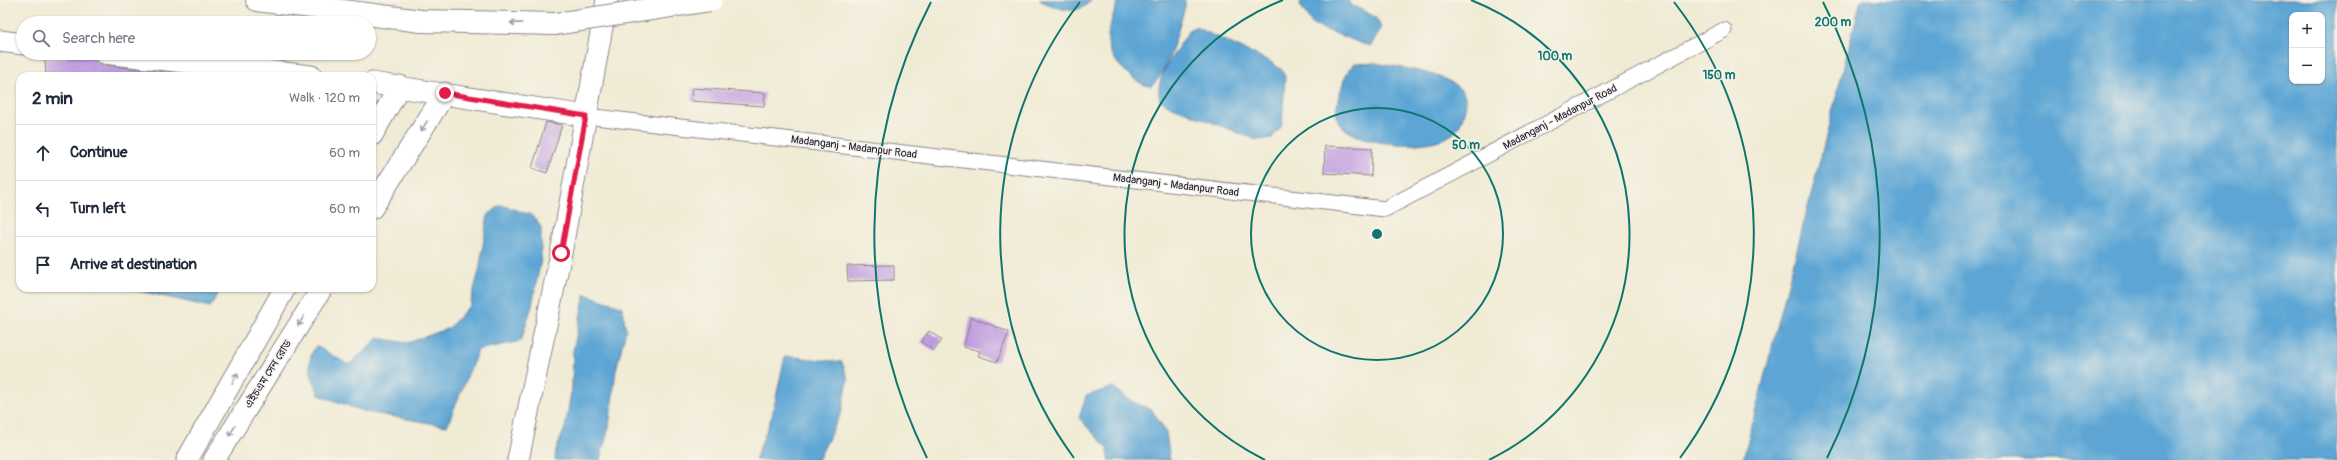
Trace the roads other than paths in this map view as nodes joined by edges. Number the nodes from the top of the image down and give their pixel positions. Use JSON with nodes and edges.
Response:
{"nodes":[{"id":1,"x":257,"y":0,"type":"edge"},
{"id":2,"x":607,"y":0,"type":"edge"},
{"id":3,"x":711,"y":0,"type":"edge"},
{"id":4,"x":1724,"y":30,"type":"dead end"},
{"id":5,"x":0,"y":42,"type":"edge"},
{"id":6,"x":16,"y":43,"type":"edge"},
{"id":7,"x":167,"y":60,"type":"edge"},
{"id":8,"x":275,"y":72,"type":"edge"},
{"id":9,"x":376,"y":83,"type":"edge"},
{"id":10,"x":400,"y":86,"type":"junction"},
{"id":11,"x":445,"y":93,"type":"junction"},
{"id":12,"x":586,"y":116,"type":"junction"},
{"id":13,"x":376,"y":128,"type":"edge"},
{"id":14,"x":376,"y":202,"type":"edge"},
{"id":15,"x":284,"y":292,"type":"edge"},
{"id":16,"x":319,"y":292,"type":"edge"},
{"id":17,"x":187,"y":460,"type":"edge"},
{"id":18,"x":214,"y":460,"type":"edge"},
{"id":19,"x":518,"y":460,"type":"edge"}],
"edges":[{"from":3,"to":1,"type":"main road","one_way":true,"bridge":true},
{"from":2,"to":12,"type":"main road"},
{"from":4,"to":12,"type":"street","name":"Madanganj - Madanpur Road"},
{"from":5,"to":6,"type":"main road"},
{"from":7,"to":8,"type":"main road"},
{"from":9,"to":10,"type":"main road"},
{"from":10,"to":11,"type":"main road"},
{"from":10,"to":13,"type":"main road"},
{"from":11,"to":12,"type":"main road"},
{"from":11,"to":14,"type":"main road","one_way":true},
{"from":12,"to":19,"type":"main road"},
{"from":17,"to":15,"type":"main road","one_way":true},
{"from":16,"to":18,"type":"main road","name":"এইচএম সেন রোড","one_way":true}]}
